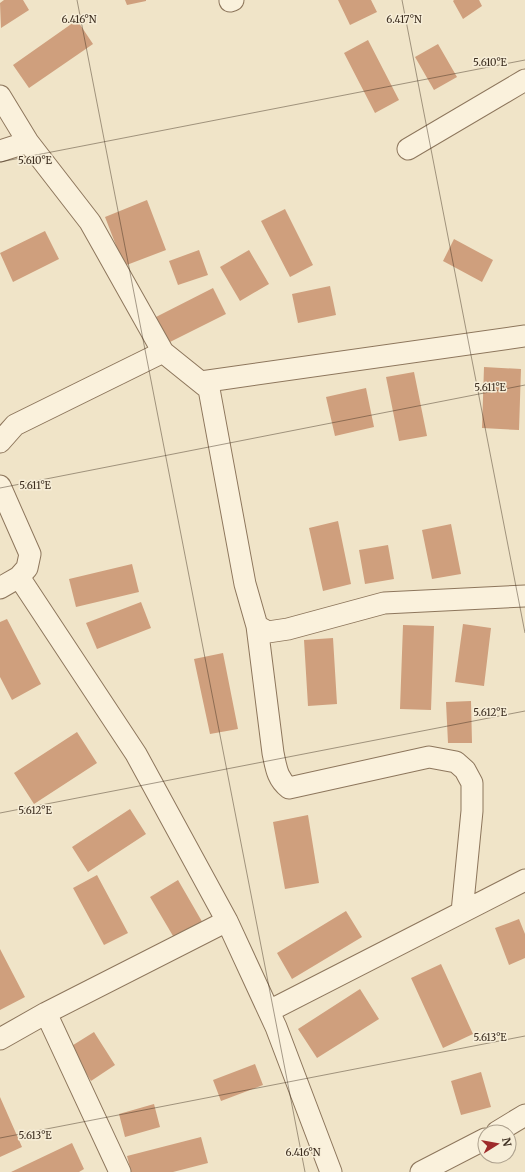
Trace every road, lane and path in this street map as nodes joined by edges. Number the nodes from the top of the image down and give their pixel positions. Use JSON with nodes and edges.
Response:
{"nodes":[{"id":1,"x":525,"y":80,"type":"edge"},
{"id":2,"x":0,"y":96,"type":"edge"},
{"id":3,"x":28,"y":142,"type":"junction"},
{"id":4,"x":408,"y":149,"type":"dead end"},
{"id":5,"x":0,"y":151,"type":"edge"},
{"id":6,"x":525,"y":336,"type":"edge"},
{"id":7,"x":163,"y":352,"type":"junction"},
{"id":8,"x":201,"y":382,"type":"junction"},
{"id":9,"x":0,"y":442,"type":"edge"},
{"id":10,"x":0,"y":486,"type":"edge"},
{"id":11,"x":19,"y":577,"type":"junction"},
{"id":12,"x":0,"y":588,"type":"edge"},
{"id":13,"x":525,"y":596,"type":"edge"},
{"id":14,"x":257,"y":626,"type":"junction"},
{"id":15,"x":525,"y":880,"type":"edge"},
{"id":16,"x":462,"y":912,"type":"junction"},
{"id":17,"x":227,"y":921,"type":"junction"},
{"id":18,"x":269,"y":1011,"type":"junction"},
{"id":19,"x":46,"y":1013,"type":"junction"},
{"id":20,"x":0,"y":1039,"type":"edge"},
{"id":21,"x":525,"y":1115,"type":"edge"},
{"id":22,"x":510,"y":1124,"type":"edge"},
{"id":23,"x":477,"y":1143,"type":"edge"},
{"id":24,"x":120,"y":1172,"type":"edge"},
{"id":25,"x":331,"y":1172,"type":"edge"},
{"id":26,"x":421,"y":1172,"type":"edge"}],
"edges":[{"from":1,"to":4,"type":"street"},
{"from":2,"to":3,"type":"street"},
{"from":3,"to":5,"type":"street"},
{"from":3,"to":7,"type":"street"},
{"from":6,"to":8,"type":"street"},
{"from":7,"to":8,"type":"street"},
{"from":7,"to":9,"type":"street"},
{"from":8,"to":14,"type":"street"},
{"from":10,"to":11,"type":"street"},
{"from":11,"to":12,"type":"street"},
{"from":11,"to":17,"type":"street"},
{"from":13,"to":14,"type":"street"},
{"from":14,"to":16,"type":"street"},
{"from":15,"to":16,"type":"street"},
{"from":16,"to":18,"type":"street"},
{"from":17,"to":18,"type":"street"},
{"from":17,"to":19,"type":"street"},
{"from":18,"to":25,"type":"street"},
{"from":19,"to":20,"type":"street"},
{"from":19,"to":24,"type":"street"},
{"from":21,"to":22,"type":"street"},
{"from":23,"to":26,"type":"street"}]}
